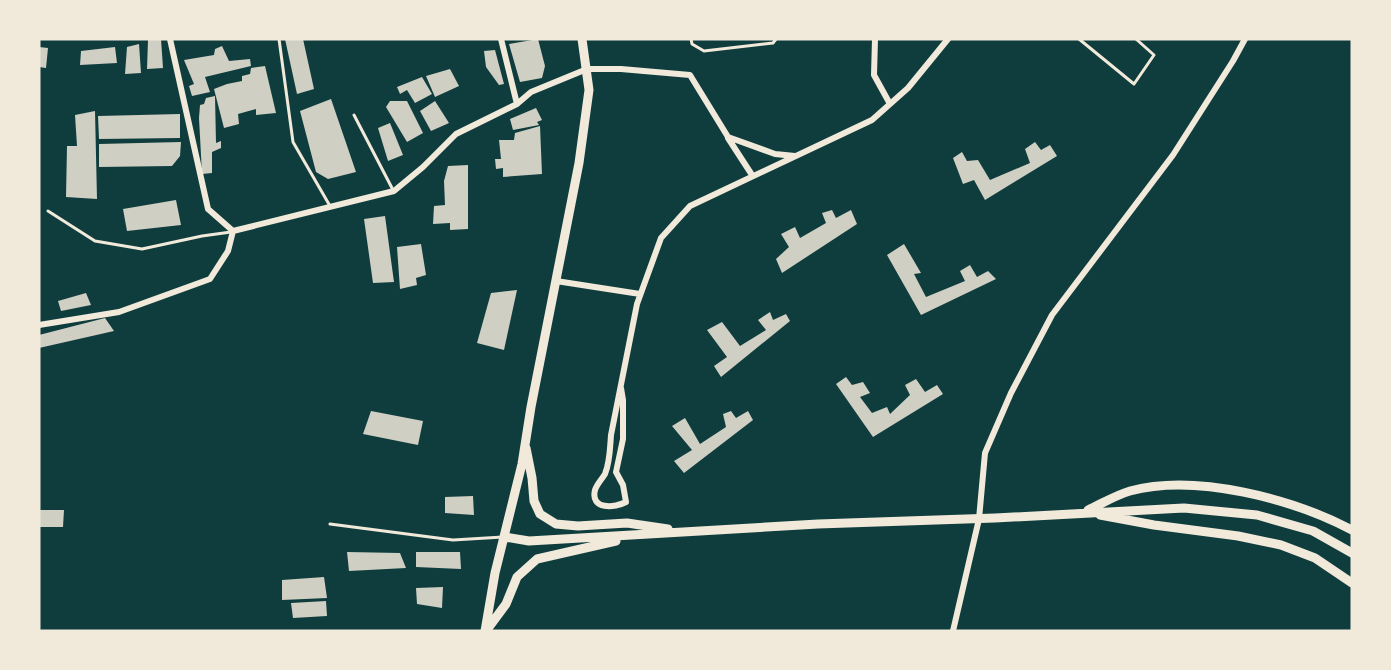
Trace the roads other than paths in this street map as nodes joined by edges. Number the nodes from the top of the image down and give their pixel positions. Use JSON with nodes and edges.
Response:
{"nodes":[{"id":1,"x":170,"y":39,"type":"edge"},
{"id":2,"x":279,"y":39,"type":"edge"},
{"id":3,"x":501,"y":39,"type":"edge"},
{"id":4,"x":582,"y":39,"type":"edge"},
{"id":5,"x":691,"y":39,"type":"edge"},
{"id":6,"x":776,"y":39,"type":"edge"},
{"id":7,"x":875,"y":39,"type":"edge"},
{"id":8,"x":948,"y":39,"type":"edge"},
{"id":9,"x":1079,"y":39,"type":"edge"},
{"id":10,"x":1136,"y":39,"type":"edge"},
{"id":11,"x":1245,"y":39,"type":"edge"},
{"id":12,"x":587,"y":69,"type":"junction"},
{"id":13,"x":517,"y":104,"type":"junction"},
{"id":14,"x":890,"y":104,"type":"junction"},
{"id":15,"x":354,"y":115,"type":"dead end"},
{"id":16,"x":728,"y":137,"type":"junction"},
{"id":17,"x":795,"y":156,"type":"junction"},
{"id":18,"x":752,"y":175,"type":"junction"},
{"id":19,"x":394,"y":191,"type":"junction"},
{"id":20,"x":330,"y":206,"type":"junction"},
{"id":21,"x":48,"y":211,"type":"dead end"},
{"id":22,"x":233,"y":231,"type":"junction"},
{"id":23,"x":556,"y":281,"type":"junction"},
{"id":24,"x":640,"y":294,"type":"junction"},
{"id":25,"x":39,"y":325,"type":"edge"},
{"id":26,"x":621,"y":388,"type":"junction"},
{"id":27,"x":525,"y":443,"type":"junction"},
{"id":28,"x":1083,"y":512,"type":"junction"},
{"id":29,"x":979,"y":519,"type":"junction"},
{"id":30,"x":330,"y":524,"type":"dead end"},
{"id":31,"x":1352,"y":530,"type":"edge"},
{"id":32,"x":688,"y":532,"type":"junction"},
{"id":33,"x":647,"y":535,"type":"junction"},
{"id":34,"x":505,"y":537,"type":"junction"},
{"id":35,"x":1352,"y":553,"type":"edge"},
{"id":36,"x":1352,"y":583,"type":"edge"},
{"id":37,"x":486,"y":631,"type":"edge"},
{"id":38,"x":953,"y":631,"type":"edge"}],
"edges":[{"from":1,"to":22,"type":"street"},
{"from":2,"to":20,"type":"lane"},
{"from":3,"to":13,"type":"street"},
{"from":4,"to":12,"type":"main road"},
{"from":5,"to":6,"type":"lane"},
{"from":7,"to":14,"type":"street"},
{"from":8,"to":14,"type":"street"},
{"from":9,"to":10,"type":"lane"},
{"from":11,"to":29,"type":"street"},
{"from":12,"to":13,"type":"street"},
{"from":12,"to":16,"type":"street"},
{"from":12,"to":23,"type":"main road"},
{"from":13,"to":19,"type":"street"},
{"from":14,"to":17,"type":"street"},
{"from":15,"to":19,"type":"lane"},
{"from":16,"to":17,"type":"street"},
{"from":16,"to":18,"type":"street"},
{"from":17,"to":18,"type":"street"},
{"from":18,"to":24,"type":"street"},
{"from":19,"to":20,"type":"street"},
{"from":20,"to":22,"type":"street"},
{"from":21,"to":22,"type":"lane"},
{"from":22,"to":25,"type":"street"},
{"from":23,"to":24,"type":"street"},
{"from":23,"to":27,"type":"main road"},
{"from":24,"to":26,"type":"street"},
{"from":26,"to":26,"type":"street"},
{"from":27,"to":32,"type":"main road"},
{"from":27,"to":34,"type":"main road"},
{"from":28,"to":29,"type":"main road"},
{"from":28,"to":31,"type":"main road"},
{"from":28,"to":35,"type":"main road"},
{"from":28,"to":36,"type":"main road"},
{"from":29,"to":32,"type":"main road"},
{"from":29,"to":38,"type":"street"},
{"from":30,"to":34,"type":"lane"},
{"from":32,"to":33,"type":"main road"},
{"from":33,"to":34,"type":"main road"},
{"from":33,"to":37,"type":"main road"},
{"from":34,"to":37,"type":"main road"}]}
